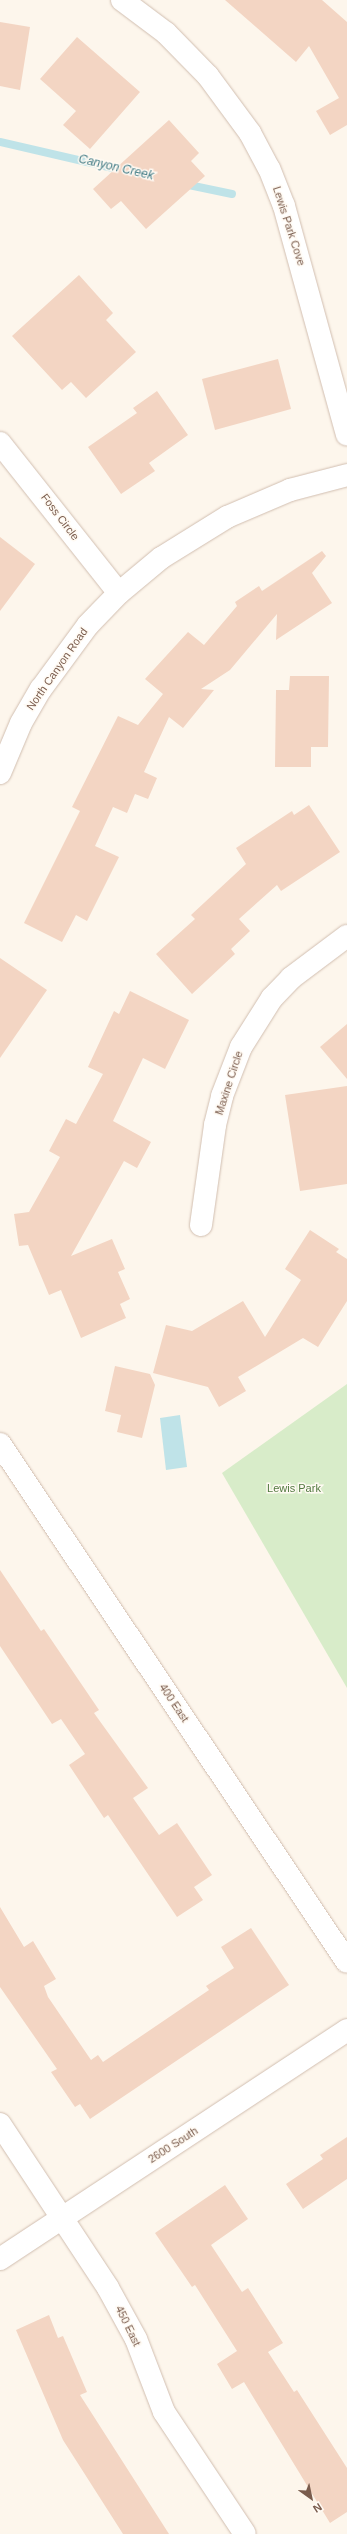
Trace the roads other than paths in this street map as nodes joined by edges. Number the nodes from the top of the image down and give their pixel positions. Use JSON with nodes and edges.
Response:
{"nodes":[{"id":1,"x":122,"y":0,"type":"edge"},
{"id":2,"x":347,"y":434,"type":"edge"},
{"id":3,"x":0,"y":443,"type":"edge"},
{"id":4,"x":347,"y":475,"type":"edge"},
{"id":5,"x":119,"y":592,"type":"junction"},
{"id":6,"x":0,"y":773,"type":"edge"},
{"id":7,"x":347,"y":936,"type":"edge"},
{"id":8,"x":201,"y":1225,"type":"dead end"},
{"id":9,"x":0,"y":1444,"type":"edge"},
{"id":10,"x":347,"y":1962,"type":"edge"},
{"id":11,"x":347,"y":2030,"type":"edge"},
{"id":12,"x":0,"y":2124,"type":"edge"},
{"id":13,"x":62,"y":2218,"type":"junction"},
{"id":14,"x":0,"y":2259,"type":"edge"},
{"id":15,"x":245,"y":2534,"type":"edge"}],
"edges":[{"from":1,"to":2,"type":"street","name":"Lewis Park Cove"},
{"from":3,"to":5,"type":"street","name":"Foss Circle"},
{"from":4,"to":5,"type":"street","name":"North Canyon Road"},
{"from":5,"to":6,"type":"street","name":"North Canyon Road"},
{"from":7,"to":8,"type":"street","name":"Maxine Circle"},
{"from":9,"to":10,"type":"street","name":"400 East"},
{"from":11,"to":13,"type":"street","name":"2600 South"},
{"from":12,"to":13,"type":"street","name":"450 East"},
{"from":13,"to":14,"type":"street","name":"2600 South"},
{"from":13,"to":15,"type":"street","name":"450 East"}]}
